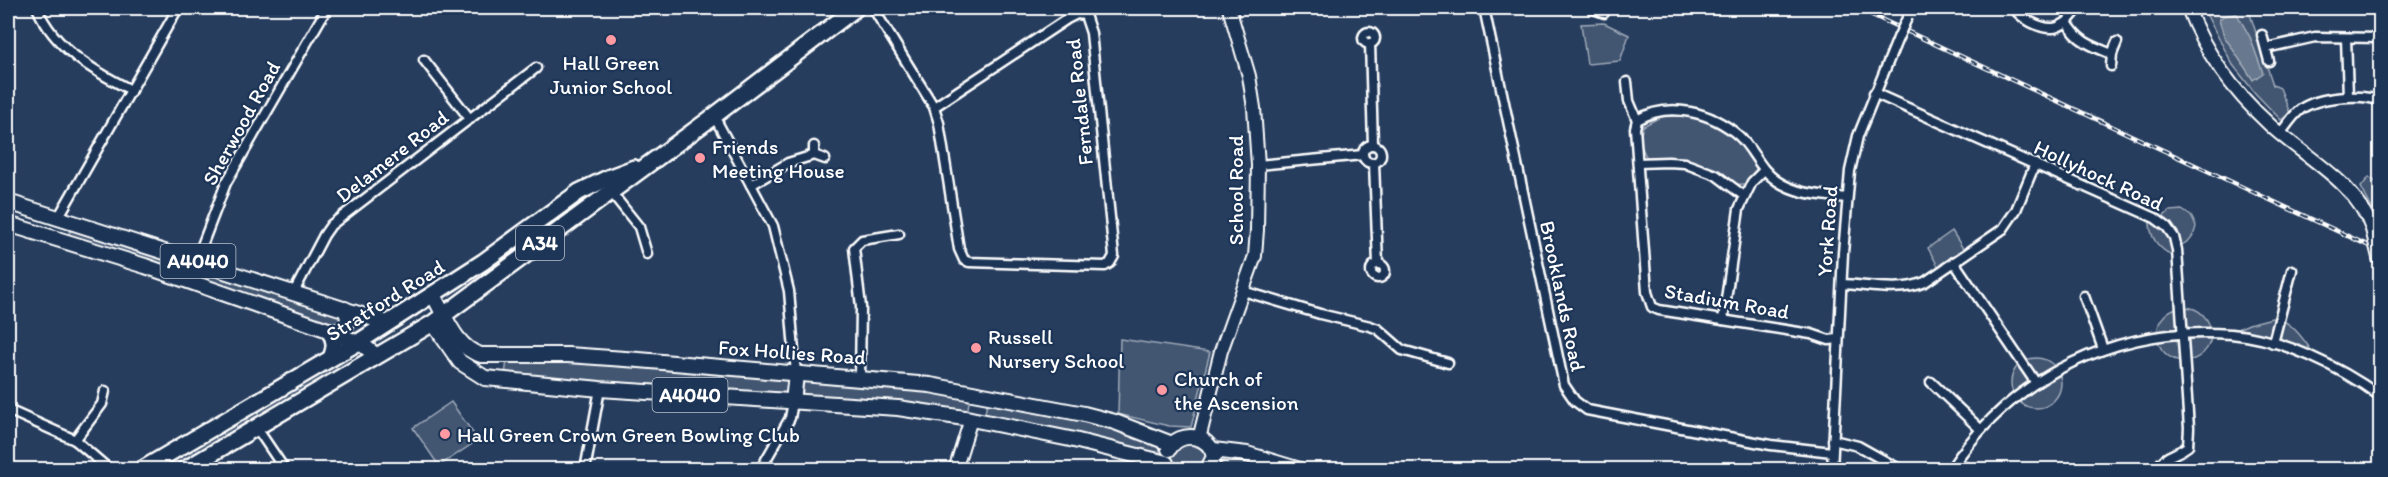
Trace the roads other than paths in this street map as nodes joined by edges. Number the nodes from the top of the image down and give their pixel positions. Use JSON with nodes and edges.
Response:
{"nodes":[{"id":1,"x":37,"y":8,"type":"edge"},
{"id":2,"x":178,"y":8,"type":"edge"},
{"id":3,"x":327,"y":8,"type":"edge"},
{"id":4,"x":856,"y":8,"type":"edge"},
{"id":5,"x":873,"y":8,"type":"edge"},
{"id":6,"x":1229,"y":8,"type":"edge"},
{"id":7,"x":1484,"y":8,"type":"edge"},
{"id":8,"x":1591,"y":8,"type":"edge"},
{"id":9,"x":1913,"y":8,"type":"edge"},
{"id":10,"x":2014,"y":8,"type":"edge"},
{"id":11,"x":2079,"y":8,"type":"edge"},
{"id":12,"x":2188,"y":8,"type":"edge"},
{"id":13,"x":1604,"y":13,"type":"dead end"},
{"id":14,"x":1586,"y":18,"type":"dead end"},
{"id":15,"x":2067,"y":22,"type":"junction"},
{"id":16,"x":2262,"y":35,"type":"dead end"},
{"id":17,"x":2346,"y":38,"type":"junction"},
{"id":18,"x":2380,"y":38,"type":"edge"},
{"id":19,"x":2117,"y":42,"type":"dead end"},
{"id":20,"x":1370,"y":43,"type":"dead end"},
{"id":21,"x":2266,"y":48,"type":"junction"},
{"id":22,"x":2112,"y":54,"type":"junction"},
{"id":23,"x":424,"y":60,"type":"dead end"},
{"id":24,"x":2269,"y":61,"type":"dead end"},
{"id":25,"x":2112,"y":66,"type":"dead end"},
{"id":26,"x":536,"y":68,"type":"dead end"},
{"id":27,"x":1627,"y":82,"type":"dead end"},
{"id":28,"x":131,"y":90,"type":"junction"},
{"id":29,"x":1874,"y":93,"type":"junction"},
{"id":30,"x":2348,"y":96,"type":"junction"},
{"id":31,"x":2380,"y":101,"type":"edge"},
{"id":32,"x":934,"y":107,"type":"junction"},
{"id":33,"x":714,"y":116,"type":"junction"},
{"id":34,"x":470,"y":119,"type":"junction"},
{"id":35,"x":1637,"y":120,"type":"junction"},
{"id":36,"x":2280,"y":134,"type":"junction"},
{"id":37,"x":1372,"y":145,"type":"junction"},
{"id":38,"x":1363,"y":155,"type":"junction"},
{"id":39,"x":825,"y":159,"type":"dead end"},
{"id":40,"x":1374,"y":163,"type":"junction"},
{"id":41,"x":1638,"y":163,"type":"junction"},
{"id":42,"x":2035,"y":164,"type":"junction"},
{"id":43,"x":1258,"y":165,"type":"junction"},
{"id":44,"x":1764,"y":170,"type":"junction"},
{"id":45,"x":751,"y":185,"type":"junction"},
{"id":46,"x":607,"y":186,"type":"junction"},
{"id":47,"x":1744,"y":196,"type":"junction"},
{"id":48,"x":1847,"y":198,"type":"junction"},
{"id":49,"x":8,"y":202,"type":"edge"},
{"id":50,"x":58,"y":218,"type":"junction"},
{"id":51,"x":8,"y":224,"type":"edge"},
{"id":52,"x":899,"y":234,"type":"dead end"},
{"id":53,"x":53,"y":239,"type":"junction"},
{"id":54,"x":647,"y":254,"type":"dead end"},
{"id":55,"x":196,"y":261,"type":"junction"},
{"id":56,"x":1954,"y":261,"type":"junction"},
{"id":57,"x":2380,"y":262,"type":"edge"},
{"id":58,"x":1378,"y":264,"type":"dead end"},
{"id":59,"x":2292,"y":270,"type":"dead end"},
{"id":60,"x":1842,"y":284,"type":"junction"},
{"id":61,"x":1243,"y":291,"type":"junction"},
{"id":62,"x":294,"y":292,"type":"junction"},
{"id":63,"x":433,"y":295,"type":"junction"},
{"id":64,"x":2084,"y":296,"type":"dead end"},
{"id":65,"x":345,"y":309,"type":"junction"},
{"id":66,"x":439,"y":319,"type":"junction"},
{"id":67,"x":1723,"y":320,"type":"junction"},
{"id":68,"x":387,"y":323,"type":"junction"},
{"id":69,"x":332,"y":331,"type":"junction"},
{"id":70,"x":2183,"y":335,"type":"junction"},
{"id":71,"x":1838,"y":339,"type":"junction"},
{"id":72,"x":357,"y":343,"type":"junction"},
{"id":73,"x":2273,"y":343,"type":"junction"},
{"id":74,"x":2103,"y":350,"type":"junction"},
{"id":75,"x":502,"y":355,"type":"junction"},
{"id":76,"x":377,"y":356,"type":"junction"},
{"id":77,"x":331,"y":358,"type":"junction"},
{"id":78,"x":1448,"y":363,"type":"dead end"},
{"id":79,"x":796,"y":374,"type":"junction"},
{"id":80,"x":860,"y":378,"type":"junction"},
{"id":81,"x":498,"y":380,"type":"junction"},
{"id":82,"x":1931,"y":382,"type":"dead end"},
{"id":83,"x":2036,"y":383,"type":"junction"},
{"id":84,"x":600,"y":389,"type":"junction"},
{"id":85,"x":105,"y":391,"type":"dead end"},
{"id":86,"x":976,"y":393,"type":"junction"},
{"id":87,"x":2380,"y":396,"type":"edge"},
{"id":88,"x":793,"y":402,"type":"junction"},
{"id":89,"x":8,"y":410,"type":"edge"},
{"id":90,"x":971,"y":419,"type":"junction"},
{"id":91,"x":215,"y":426,"type":"junction"},
{"id":92,"x":256,"y":427,"type":"junction"},
{"id":93,"x":1980,"y":429,"type":"junction"},
{"id":94,"x":1199,"y":439,"type":"junction"},
{"id":95,"x":75,"y":440,"type":"junction"},
{"id":96,"x":1833,"y":440,"type":"junction"},
{"id":97,"x":226,"y":444,"type":"junction"},
{"id":98,"x":1172,"y":444,"type":"junction"},
{"id":99,"x":1213,"y":450,"type":"junction"},
{"id":100,"x":1832,"y":452,"type":"junction"},
{"id":101,"x":1168,"y":466,"type":"edge"},
{"id":102,"x":1953,"y":466,"type":"edge"},
{"id":103,"x":110,"y":470,"type":"edge"},
{"id":104,"x":141,"y":470,"type":"edge"},
{"id":105,"x":184,"y":470,"type":"edge"},
{"id":106,"x":285,"y":470,"type":"edge"},
{"id":107,"x":585,"y":470,"type":"edge"},
{"id":108,"x":759,"y":470,"type":"edge"},
{"id":109,"x":955,"y":470,"type":"edge"},
{"id":110,"x":1207,"y":470,"type":"edge"},
{"id":111,"x":1300,"y":470,"type":"edge"},
{"id":112,"x":1832,"y":470,"type":"edge"},
{"id":113,"x":1902,"y":470,"type":"edge"},
{"id":114,"x":1968,"y":470,"type":"edge"},
{"id":115,"x":2156,"y":470,"type":"edge"}],
"edges":[{"from":1,"to":28,"type":"street"},
{"from":2,"to":28,"type":"street"},
{"from":3,"to":55,"type":"street","name":"Sherwood Road"},
{"from":4,"to":33,"type":"highway","name":"Stratford Road","number":"A34"},
{"from":5,"to":32,"type":"street"},
{"from":6,"to":43,"type":"main road","name":"School Road"},
{"from":7,"to":100,"type":"street","name":"Brooklands Road"},
{"from":8,"to":13,"type":"street"},
{"from":8,"to":14,"type":"street"},
{"from":9,"to":29,"type":"street","name":"York Road","bridge":true},
{"from":10,"to":15,"type":"street"},
{"from":11,"to":15,"type":"street"},
{"from":12,"to":36,"type":"main road"},
{"from":15,"to":22,"type":"street"},
{"from":16,"to":21,"type":"street"},
{"from":17,"to":18,"type":"street"},
{"from":17,"to":21,"type":"street"},
{"from":17,"to":30,"type":"street"},
{"from":19,"to":22,"type":"street"},
{"from":20,"to":37,"type":"street"},
{"from":21,"to":24,"type":"street"},
{"from":22,"to":25,"type":"street"},
{"from":23,"to":34,"type":"street"},
{"from":26,"to":34,"type":"street","name":"Delamere Road"},
{"from":27,"to":35,"type":"street","name":"Stadium Road"},
{"from":28,"to":50,"type":"street"},
{"from":29,"to":42,"type":"street","name":"Hollyhock Road"},
{"from":29,"to":48,"type":"street","name":"York Road"},
{"from":30,"to":31,"type":"street"},
{"from":30,"to":36,"type":"street"},
{"from":32,"to":32,"type":"street","name":"Ferndale Road"},
{"from":33,"to":45,"type":"street"},
{"from":33,"to":46,"type":"highway","name":"Stratford Road","number":"A34"},
{"from":34,"to":62,"type":"street","name":"Delamere Road"},
{"from":35,"to":41,"type":"street","name":"Stadium Road"},
{"from":35,"to":44,"type":"street"},
{"from":36,"to":57,"type":"main road","bridge":true},
{"from":37,"to":38,"type":"street"},
{"from":37,"to":40,"type":"street"},
{"from":38,"to":40,"type":"street"},
{"from":38,"to":43,"type":"street"},
{"from":39,"to":45,"type":"street"},
{"from":40,"to":58,"type":"street"},
{"from":41,"to":47,"type":"street"},
{"from":41,"to":67,"type":"street","name":"Stadium Road"},
{"from":42,"to":56,"type":"street"},
{"from":42,"to":70,"type":"street","name":"Hollyhock Road"},
{"from":43,"to":61,"type":"main road","name":"School Road"},
{"from":44,"to":47,"type":"street"},
{"from":44,"to":48,"type":"street"},
{"from":45,"to":79,"type":"street"},
{"from":46,"to":54,"type":"street"},
{"from":46,"to":63,"type":"highway","name":"Stratford Road","number":"A34"},
{"from":46,"to":66,"type":"highway","name":"Stratford Road","number":"A34"},
{"from":47,"to":67,"type":"street"},
{"from":48,"to":60,"type":"street","name":"York Road"},
{"from":49,"to":50,"type":"main road","number":"A4040"},
{"from":50,"to":53,"type":"main road"},
{"from":50,"to":55,"type":"main road","number":"A4040"},
{"from":51,"to":53,"type":"main road","number":"A4040"},
{"from":52,"to":80,"type":"street"},
{"from":53,"to":69,"type":"main road","number":"A4040"},
{"from":55,"to":62,"type":"main road","number":"A4040"},
{"from":56,"to":60,"type":"street"},
{"from":56,"to":83,"type":"street"},
{"from":59,"to":73,"type":"street"},
{"from":60,"to":71,"type":"street","name":"York Road"},
{"from":61,"to":78,"type":"street"},
{"from":61,"to":94,"type":"main road","name":"School Road"},
{"from":62,"to":65,"type":"main road","number":"A4040"},
{"from":63,"to":66,"type":"main road","name":"Fox Hollies Road","number":"A4040"},
{"from":63,"to":68,"type":"highway","name":"Stratford Road","number":"A34"},
{"from":64,"to":74,"type":"street"},
{"from":65,"to":68,"type":"main road","number":"A4040"},
{"from":65,"to":69,"type":"main road"},
{"from":66,"to":75,"type":"main road","name":"Fox Hollies Road","number":"A4040"},
{"from":66,"to":76,"type":"highway","name":"Stratford Road","number":"A34"},
{"from":66,"to":81,"type":"main road","name":"Fox Hollies Road","number":"A4040"},
{"from":67,"to":71,"type":"street","name":"Stadium Road"},
{"from":68,"to":72,"type":"highway","name":"Stratford Road","number":"A34"},
{"from":69,"to":72,"type":"main road","number":"A4040"},
{"from":69,"to":77,"type":"highway"},
{"from":70,"to":73,"type":"street"},
{"from":70,"to":74,"type":"street"},
{"from":70,"to":115,"type":"street","name":"Hollyhock Road"},
{"from":71,"to":96,"type":"street","name":"York Road"},
{"from":72,"to":76,"type":"main road","number":"A4040"},
{"from":72,"to":77,"type":"highway","name":"Stratford Road","number":"A34"},
{"from":73,"to":87,"type":"street"},
{"from":74,"to":83,"type":"street"},
{"from":75,"to":79,"type":"main road","name":"Fox Hollies Road","number":"A4040"},
{"from":75,"to":81,"type":"main road"},
{"from":76,"to":92,"type":"highway","name":"Stratford Road","number":"A34"},
{"from":77,"to":91,"type":"highway","name":"Stratford Road","number":"A34"},
{"from":79,"to":80,"type":"main road","name":"Fox Hollies Road","number":"A4040"},
{"from":79,"to":88,"type":"main road"},
{"from":80,"to":86,"type":"main road","name":"Fox Hollies Road","number":"A4040"},
{"from":81,"to":84,"type":"main road","name":"Fox Hollies Road","number":"A4040"},
{"from":82,"to":93,"type":"street"},
{"from":83,"to":93,"type":"street"},
{"from":84,"to":88,"type":"main road","name":"Fox Hollies Road","number":"A4040"},
{"from":84,"to":107,"type":"street"},
{"from":85,"to":95,"type":"street"},
{"from":86,"to":90,"type":"main road"},
{"from":86,"to":98,"type":"main road","name":"Fox Hollies Road","number":"A4040"},
{"from":88,"to":90,"type":"main road","name":"Fox Hollies Road","number":"A4040"},
{"from":88,"to":108,"type":"street"},
{"from":89,"to":95,"type":"street"},
{"from":90,"to":101,"type":"main road","name":"Fox Hollies Road","number":"A4040"},
{"from":90,"to":109,"type":"main road"},
{"from":91,"to":97,"type":"highway"},
{"from":91,"to":104,"type":"highway","name":"Stratford Road","number":"A34"},
{"from":92,"to":97,"type":"highway","name":"Stratford Road","number":"A34"},
{"from":92,"to":106,"type":"street"},
{"from":93,"to":102,"type":"street"},
{"from":94,"to":98,"type":"main road"},
{"from":94,"to":99,"type":"main road"},
{"from":95,"to":103,"type":"street"},
{"from":96,"to":100,"type":"street","name":"York Road"},
{"from":96,"to":113,"type":"street"},
{"from":97,"to":105,"type":"highway","name":"Stratford Road","number":"A34"},
{"from":98,"to":101,"type":"main road"},
{"from":99,"to":110,"type":"main road"},
{"from":99,"to":111,"type":"main road"},
{"from":100,"to":112,"type":"street","name":"York Road"},
{"from":102,"to":114,"type":"street"}]}
